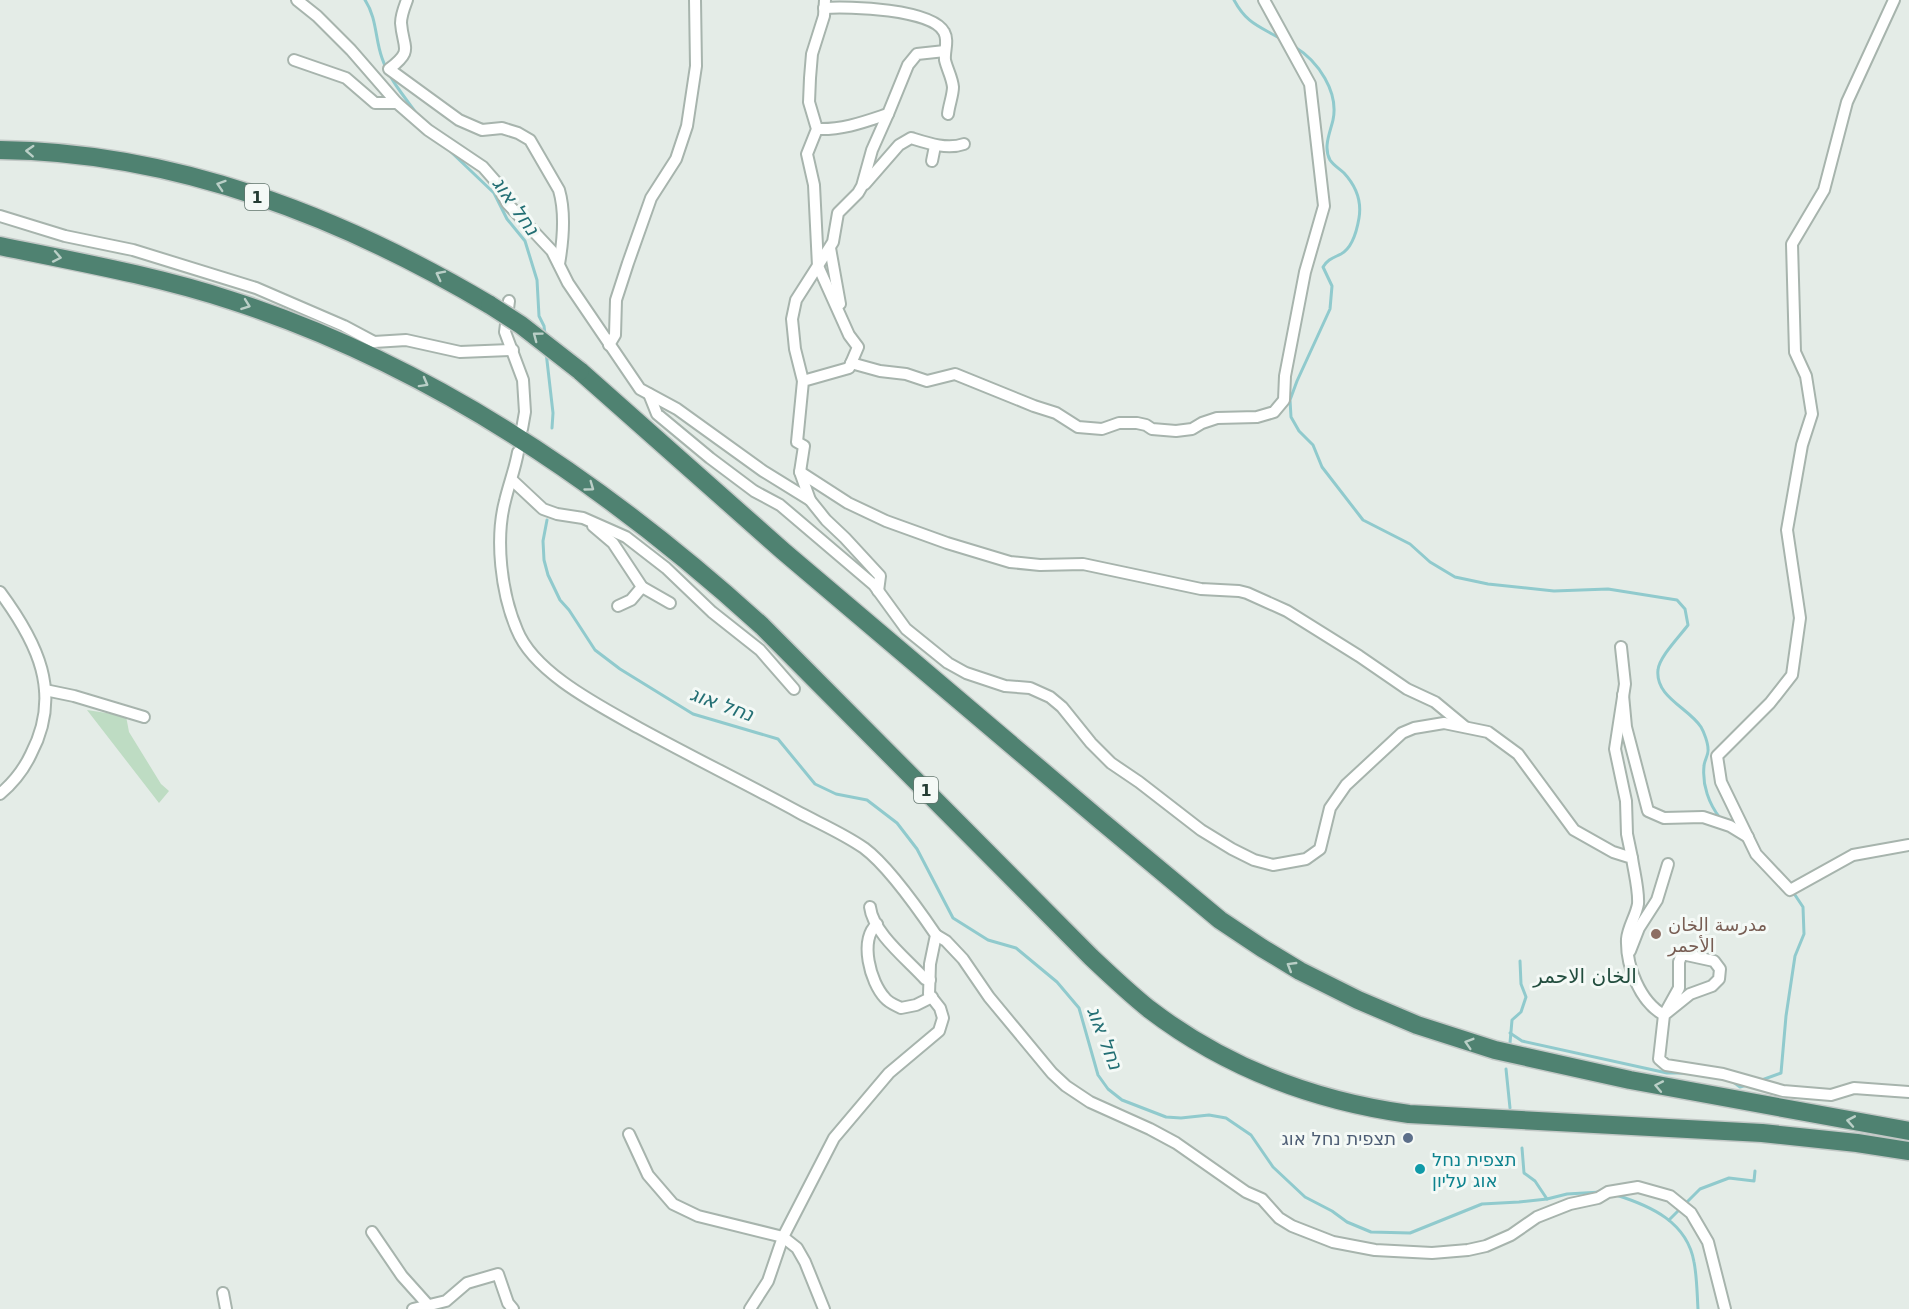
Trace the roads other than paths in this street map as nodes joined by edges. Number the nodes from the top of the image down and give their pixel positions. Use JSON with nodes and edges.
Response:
{"nodes":[{"id":1,"x":297,"y":0,"type":"edge"},
{"id":2,"x":407,"y":0,"type":"edge"},
{"id":3,"x":695,"y":0,"type":"edge"},
{"id":4,"x":1264,"y":0,"type":"edge"},
{"id":5,"x":1894,"y":0,"type":"edge"},
{"id":6,"x":825,"y":4,"type":"edge"},
{"id":7,"x":945,"y":51,"type":"junction"},
{"id":8,"x":294,"y":60,"type":"dead end"},
{"id":9,"x":397,"y":103,"type":"junction"},
{"id":10,"x":888,"y":114,"type":"junction"},
{"id":11,"x":948,"y":114,"type":"dead end"},
{"id":12,"x":817,"y":129,"type":"junction"},
{"id":13,"x":964,"y":144,"type":"dead end"},
{"id":14,"x":935,"y":146,"type":"junction"},
{"id":15,"x":2,"y":149,"type":"edge"},
{"id":16,"x":932,"y":161,"type":"dead end"},
{"id":17,"x":862,"y":186,"type":"junction"},
{"id":18,"x":0,"y":216,"type":"edge"},
{"id":19,"x":0,"y":246,"type":"edge"},
{"id":20,"x":830,"y":248,"type":"junction"},
{"id":21,"x":559,"y":264,"type":"junction"},
{"id":22,"x":818,"y":266,"type":"junction"},
{"id":23,"x":509,"y":301,"type":"dead end"},
{"id":24,"x":842,"y":316,"type":"junction"},
{"id":25,"x":609,"y":345,"type":"junction"},
{"id":26,"x":513,"y":350,"type":"junction"},
{"id":27,"x":851,"y":363,"type":"junction"},
{"id":28,"x":803,"y":381,"type":"junction"},
{"id":29,"x":649,"y":394,"type":"junction"},
{"id":30,"x":522,"y":429,"type":"dead end"},
{"id":31,"x":518,"y":452,"type":"dead end"},
{"id":32,"x":800,"y":472,"type":"junction"},
{"id":33,"x":512,"y":480,"type":"junction"},
{"id":34,"x":810,"y":500,"type":"junction"},
{"id":35,"x":584,"y":518,"type":"junction"},
{"id":36,"x":642,"y":587,"type":"junction"},
{"id":37,"x":878,"y":591,"type":"junction"},
{"id":38,"x":0,"y":592,"type":"edge"},
{"id":39,"x":670,"y":603,"type":"dead end"},
{"id":40,"x":618,"y":606,"type":"dead end"},
{"id":41,"x":1621,"y":647,"type":"dead end"},
{"id":42,"x":794,"y":689,"type":"dead end"},
{"id":43,"x":45,"y":690,"type":"junction"},
{"id":44,"x":1623,"y":696,"type":"junction"},
{"id":45,"x":144,"y":717,"type":"dead end"},
{"id":46,"x":1464,"y":726,"type":"junction"},
{"id":47,"x":0,"y":794,"type":"edge"},
{"id":48,"x":1748,"y":837,"type":"junction"},
{"id":49,"x":1909,"y":844,"type":"edge"},
{"id":50,"x":1632,"y":858,"type":"junction"},
{"id":51,"x":1668,"y":864,"type":"dead end"},
{"id":52,"x":870,"y":908,"type":"dead end"},
{"id":53,"x":877,"y":924,"type":"junction"},
{"id":54,"x":936,"y":935,"type":"junction"},
{"id":55,"x":1628,"y":955,"type":"junction"},
{"id":56,"x":930,"y":980,"type":"junction"},
{"id":57,"x":932,"y":997,"type":"junction"},
{"id":58,"x":1664,"y":1015,"type":"junction"},
{"id":59,"x":1909,"y":1092,"type":"edge"},
{"id":60,"x":1909,"y":1131,"type":"edge"},
{"id":61,"x":629,"y":1134,"type":"dead end"},
{"id":62,"x":1909,"y":1151,"type":"edge"},
{"id":63,"x":372,"y":1232,"type":"dead end"},
{"id":64,"x":783,"y":1237,"type":"junction"},
{"id":65,"x":223,"y":1293,"type":"dead end"},
{"id":66,"x":428,"y":1305,"type":"junction"},
{"id":67,"x":226,"y":1309,"type":"edge"},
{"id":68,"x":413,"y":1309,"type":"edge"},
{"id":69,"x":513,"y":1309,"type":"edge"},
{"id":70,"x":750,"y":1309,"type":"edge"},
{"id":71,"x":824,"y":1309,"type":"edge"},
{"id":72,"x":1725,"y":1309,"type":"edge"}],
"edges":[{"from":1,"to":9,"type":"street"},
{"from":2,"to":21,"type":"street"},
{"from":3,"to":25,"type":"street"},
{"from":4,"to":27,"type":"street"},
{"from":5,"to":48,"type":"street"},
{"from":6,"to":7,"type":"street"},
{"from":6,"to":12,"type":"street"},
{"from":7,"to":10,"type":"street"},
{"from":7,"to":11,"type":"street"},
{"from":8,"to":9,"type":"street"},
{"from":9,"to":21,"type":"street"},
{"from":10,"to":12,"type":"street"},
{"from":10,"to":17,"type":"street"},
{"from":12,"to":22,"type":"street"},
{"from":13,"to":14,"type":"street"},
{"from":14,"to":16,"type":"street"},
{"from":14,"to":17,"type":"street"},
{"from":60,"to":15,"type":"highway","number":"1","one_way":true,"bridge":true},
{"from":17,"to":20,"type":"street"},
{"from":18,"to":26,"type":"street"},
{"from":19,"to":62,"type":"highway","number":"1","one_way":true},
{"from":20,"to":22,"type":"street"},
{"from":20,"to":24,"type":"street"},
{"from":21,"to":25,"type":"street"},
{"from":22,"to":24,"type":"street"},
{"from":22,"to":28,"type":"street"},
{"from":23,"to":26,"type":"street"},
{"from":24,"to":27,"type":"street"},
{"from":25,"to":29,"type":"street"},
{"from":26,"to":30,"type":"street"},
{"from":27,"to":28,"type":"street"},
{"from":28,"to":32,"type":"street"},
{"from":29,"to":34,"type":"street"},
{"from":29,"to":37,"type":"street"},
{"from":31,"to":33,"type":"street"},
{"from":32,"to":34,"type":"street"},
{"from":32,"to":46,"type":"street"},
{"from":33,"to":35,"type":"street"},
{"from":33,"to":54,"type":"street"},
{"from":34,"to":37,"type":"street"},
{"from":35,"to":36,"type":"street"},
{"from":35,"to":42,"type":"street"},
{"from":36,"to":39,"type":"street"},
{"from":36,"to":40,"type":"street"},
{"from":37,"to":46,"type":"street"},
{"from":38,"to":43,"type":"street"},
{"from":41,"to":44,"type":"street"},
{"from":43,"to":45,"type":"street"},
{"from":43,"to":47,"type":"street"},
{"from":44,"to":48,"type":"street"},
{"from":44,"to":50,"type":"street"},
{"from":46,"to":50,"type":"street"},
{"from":48,"to":49,"type":"street"},
{"from":50,"to":55,"type":"street"},
{"from":51,"to":55,"type":"street"},
{"from":52,"to":53,"type":"street"},
{"from":53,"to":56,"type":"street"},
{"from":53,"to":57,"type":"street"},
{"from":54,"to":56,"type":"street"},
{"from":54,"to":72,"type":"street"},
{"from":55,"to":58,"type":"street"},
{"from":56,"to":57,"type":"street"},
{"from":57,"to":64,"type":"street"},
{"from":58,"to":58,"type":"street"},
{"from":58,"to":59,"type":"street"},
{"from":61,"to":64,"type":"street"},
{"from":63,"to":66,"type":"street"},
{"from":64,"to":70,"type":"street"},
{"from":64,"to":71,"type":"street"},
{"from":65,"to":67,"type":"street"},
{"from":66,"to":68,"type":"street"},
{"from":66,"to":69,"type":"street"}]}
